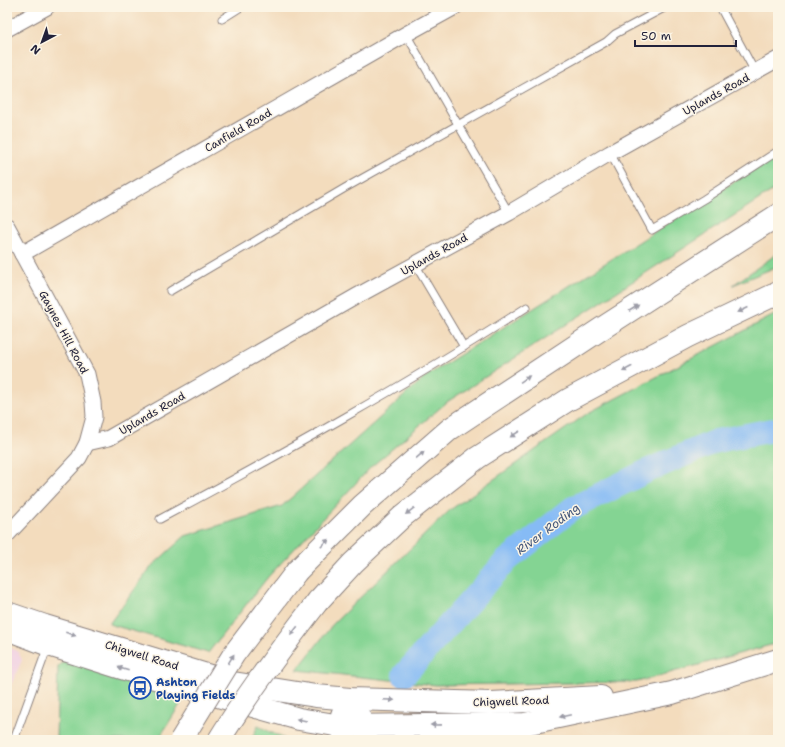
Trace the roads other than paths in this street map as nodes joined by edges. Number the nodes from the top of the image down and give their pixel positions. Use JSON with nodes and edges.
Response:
{"nodes":[{"id":1,"x":47,"y":7,"type":"edge"},
{"id":2,"x":241,"y":7,"type":"edge"},
{"id":3,"x":455,"y":7,"type":"edge"},
{"id":4,"x":666,"y":7,"type":"edge"},
{"id":5,"x":720,"y":7,"type":"edge"},
{"id":6,"x":222,"y":19,"type":"dead end"},
{"id":7,"x":7,"y":30,"type":"edge"},
{"id":8,"x":406,"y":34,"type":"junction"},
{"id":9,"x":778,"y":59,"type":"edge"},
{"id":10,"x":755,"y":72,"type":"junction"},
{"id":11,"x":458,"y":126,"type":"junction"},
{"id":12,"x":778,"y":151,"type":"edge"},
{"id":13,"x":610,"y":153,"type":"junction"},
{"id":14,"x":508,"y":213,"type":"junction"},
{"id":15,"x":778,"y":215,"type":"edge"},
{"id":16,"x":7,"y":226,"type":"edge"},
{"id":17,"x":22,"y":254,"type":"junction"},
{"id":18,"x":415,"y":264,"type":"junction"},
{"id":19,"x":170,"y":291,"type":"dead end"},
{"id":20,"x":778,"y":293,"type":"edge"},
{"id":21,"x":527,"y":307,"type":"dead end"},
{"id":22,"x":464,"y":348,"type":"junction"},
{"id":23,"x":87,"y":443,"type":"junction"},
{"id":24,"x":160,"y":519,"type":"dead end"},
{"id":25,"x":7,"y":535,"type":"edge"},
{"id":26,"x":9,"y":619,"type":"edge"},
{"id":27,"x":49,"y":645,"type":"junction"},
{"id":28,"x":778,"y":660,"type":"edge"},
{"id":29,"x":672,"y":693,"type":"junction"},
{"id":30,"x":350,"y":699,"type":"junction"},
{"id":31,"x":482,"y":732,"type":"edge"},
{"id":32,"x":343,"y":733,"type":"edge"},
{"id":33,"x":365,"y":733,"type":"edge"},
{"id":34,"x":14,"y":740,"type":"edge"},
{"id":35,"x":181,"y":740,"type":"edge"},
{"id":36,"x":219,"y":740,"type":"edge"}],
"edges":[{"from":1,"to":7,"type":"street"},
{"from":2,"to":6,"type":"lane"},
{"from":3,"to":8,"type":"street","name":"Canfield Road"},
{"from":4,"to":11,"type":"lane"},
{"from":5,"to":10,"type":"lane"},
{"from":8,"to":11,"type":"lane"},
{"from":8,"to":17,"type":"street","name":"Canfield Road"},
{"from":9,"to":10,"type":"street","name":"Uplands Road"},
{"from":10,"to":13,"type":"street","name":"Uplands Road"},
{"from":11,"to":14,"type":"lane"},
{"from":11,"to":19,"type":"lane"},
{"from":12,"to":13,"type":"lane"},
{"from":13,"to":14,"type":"street","name":"Uplands Road"},
{"from":14,"to":18,"type":"street","name":"Uplands Road"},
{"from":35,"to":15,"type":"main road","one_way":true,"bridge":true},
{"from":16,"to":17,"type":"street","name":"Gaynes Hill Road"},
{"from":17,"to":23,"type":"street","name":"Gaynes Hill Road"},
{"from":18,"to":22,"type":"lane"},
{"from":18,"to":23,"type":"street","name":"Uplands Road"},
{"from":20,"to":36,"type":"main road","one_way":true,"bridge":true},
{"from":21,"to":22,"type":"lane"},
{"from":22,"to":24,"type":"lane"},
{"from":23,"to":25,"type":"street","name":"Gaynes Hill Road"},
{"from":26,"to":27,"type":"main road","name":"Chigwell Road"},
{"from":26,"to":30,"type":"main road","name":"Chigwell Road","one_way":true},
{"from":32,"to":27,"type":"main road","name":"Chigwell Road","one_way":true},
{"from":27,"to":34,"type":"lane"},
{"from":28,"to":29,"type":"main road","name":"Chigwell Road"},
{"from":30,"to":29,"type":"main road","name":"Chigwell Road","one_way":true},
{"from":29,"to":31,"type":"main road","name":"Chigwell Road","one_way":true},
{"from":30,"to":32,"type":"street"},
{"from":30,"to":33,"type":"street"},
{"from":31,"to":33,"type":"main road","name":"Chigwell Road","one_way":true},
{"from":32,"to":33,"type":"main road","name":"Chigwell Road"}]}
